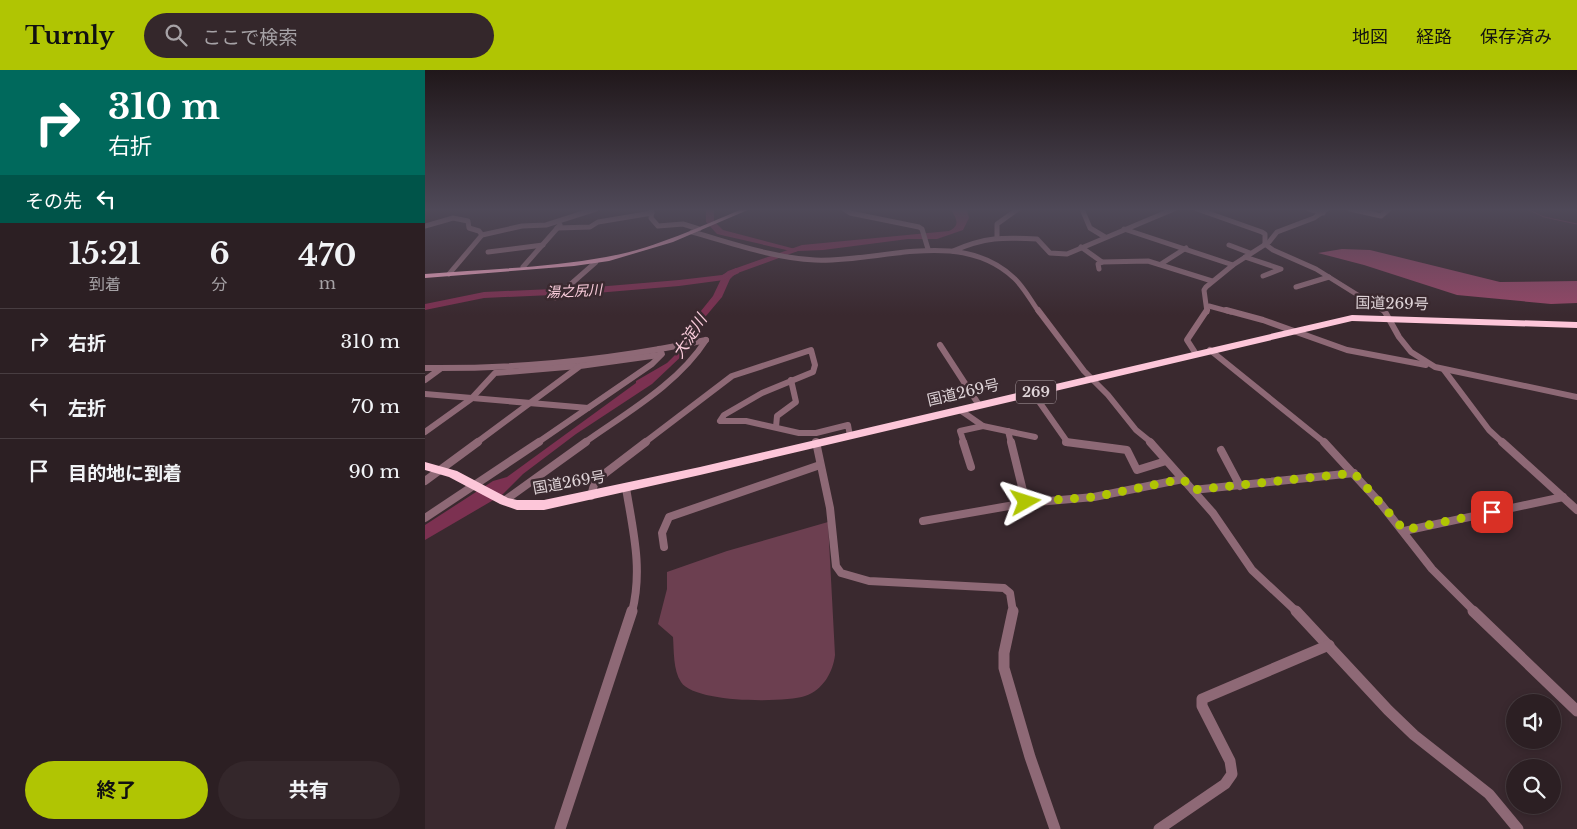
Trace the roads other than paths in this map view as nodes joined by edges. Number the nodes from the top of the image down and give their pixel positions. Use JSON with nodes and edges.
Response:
{"nodes":[{"id":1,"x":474,"y":244,"type":"edge"},
{"id":2,"x":659,"y":244,"type":"edge"},
{"id":3,"x":742,"y":244,"type":"edge"},
{"id":4,"x":926,"y":244,"type":"edge"},
{"id":5,"x":967,"y":244,"type":"edge"},
{"id":6,"x":1042,"y":244,"type":"edge"},
{"id":7,"x":1087,"y":244,"type":"edge"},
{"id":8,"x":1165,"y":244,"type":"edge"},
{"id":9,"x":1265,"y":244,"type":"joint"},
{"id":10,"x":543,"y":245,"type":"joint"},
{"id":11,"x":1229,"y":245,"type":"dead end"},
{"id":12,"x":1081,"y":247,"type":"junction"},
{"id":13,"x":1186,"y":248,"type":"junction"},
{"id":14,"x":928,"y":249,"type":"junction"},
{"id":15,"x":951,"y":251,"type":"junction"},
{"id":16,"x":488,"y":252,"type":"dead end"},
{"id":17,"x":1248,"y":255,"type":"junction"},
{"id":18,"x":596,"y":262,"type":"junction"},
{"id":19,"x":1102,"y":262,"type":"junction"},
{"id":20,"x":1161,"y":264,"type":"junction"},
{"id":21,"x":1233,"y":264,"type":"junction"},
{"id":22,"x":523,"y":267,"type":"junction"},
{"id":23,"x":1099,"y":269,"type":"dead end"},
{"id":24,"x":449,"y":274,"type":"junction"},
{"id":25,"x":425,"y":276,"type":"edge"},
{"id":26,"x":1263,"y":276,"type":"dead end"},
{"id":27,"x":1329,"y":278,"type":"junction"},
{"id":28,"x":1212,"y":281,"type":"junction"},
{"id":29,"x":1296,"y":287,"type":"dead end"},
{"id":30,"x":555,"y":298,"type":"dead end"},
{"id":31,"x":1209,"y":306,"type":"junction"},
{"id":32,"x":1387,"y":318,"type":"junction"},
{"id":33,"x":1577,"y":325,"type":"edge"},
{"id":34,"x":1292,"y":331,"type":"junction"},
{"id":35,"x":940,"y":345,"type":"dead end"},
{"id":36,"x":1210,"y":350,"type":"junction"},
{"id":37,"x":661,"y":351,"type":"junction"},
{"id":38,"x":1197,"y":354,"type":"junction"},
{"id":39,"x":580,"y":366,"type":"junction"},
{"id":40,"x":425,"y":368,"type":"edge"},
{"id":41,"x":440,"y":369,"type":"junction"},
{"id":42,"x":1440,"y":369,"type":"junction"},
{"id":43,"x":1093,"y":378,"type":"junction"},
{"id":44,"x":425,"y":380,"type":"edge"},
{"id":45,"x":791,"y":380,"type":"junction"},
{"id":46,"x":1033,"y":393,"type":"junction"},
{"id":47,"x":425,"y":394,"type":"edge"},
{"id":48,"x":1577,"y":397,"type":"edge"},
{"id":49,"x":471,"y":399,"type":"junction"},
{"id":50,"x":527,"y":403,"type":"junction"},
{"id":51,"x":979,"y":405,"type":"junction"},
{"id":52,"x":588,"y":408,"type":"junction"},
{"id":53,"x":960,"y":410,"type":"junction"},
{"id":54,"x":983,"y":426,"type":"junction"},
{"id":55,"x":776,"y":427,"type":"junction"},
{"id":56,"x":1008,"y":431,"type":"junction"},
{"id":57,"x":425,"y":432,"type":"edge"},
{"id":58,"x":850,"y":436,"type":"junction"},
{"id":59,"x":1035,"y":437,"type":"dead end"},
{"id":60,"x":816,"y":442,"type":"junction"},
{"id":61,"x":1221,"y":450,"type":"dead end"},
{"id":62,"x":1166,"y":461,"type":"junction"},
{"id":63,"x":820,"y":465,"type":"junction"},
{"id":64,"x":425,"y":466,"type":"edge"},
{"id":65,"x":971,"y":466,"type":"dead end"},
{"id":66,"x":440,"y":470,"type":"junction"},
{"id":67,"x":1354,"y":473,"type":"junction"},
{"id":68,"x":1183,"y":479,"type":"junction"},
{"id":69,"x":425,"y":481,"type":"edge"},
{"id":70,"x":477,"y":486,"type":"junction"},
{"id":71,"x":1239,"y":486,"type":"junction"},
{"id":72,"x":626,"y":488,"type":"junction"},
{"id":73,"x":1193,"y":490,"type":"junction"},
{"id":74,"x":591,"y":496,"type":"junction"},
{"id":75,"x":1563,"y":497,"type":"junction"},
{"id":76,"x":502,"y":500,"type":"junction"},
{"id":77,"x":1026,"y":502,"type":"junction"},
{"id":78,"x":1577,"y":510,"type":"edge"},
{"id":79,"x":425,"y":518,"type":"edge"},
{"id":80,"x":923,"y":521,"type":"dead end"},
{"id":81,"x":1404,"y":530,"type":"junction"},
{"id":82,"x":664,"y":546,"type":"dead end"},
{"id":83,"x":1329,"y":645,"type":"junction"},
{"id":84,"x":1577,"y":711,"type":"edge"},
{"id":85,"x":560,"y":829,"type":"edge"},
{"id":86,"x":1055,"y":829,"type":"edge"},
{"id":87,"x":1159,"y":829,"type":"edge"},
{"id":88,"x":1518,"y":829,"type":"edge"}],
"edges":[{"from":1,"to":24,"type":"street"},
{"from":2,"to":18,"type":"main road"},
{"from":3,"to":14,"type":"street"},
{"from":4,"to":14,"type":"street"},
{"from":5,"to":15,"type":"street"},
{"from":6,"to":12,"type":"street"},
{"from":7,"to":12,"type":"street"},
{"from":8,"to":13,"type":"street"},
{"from":9,"to":17,"type":"street"},
{"from":9,"to":27,"type":"street"},
{"from":10,"to":16,"type":"street"},
{"from":10,"to":22,"type":"street"},
{"from":11,"to":17,"type":"street"},
{"from":12,"to":19,"type":"street"},
{"from":13,"to":20,"type":"street"},
{"from":13,"to":21,"type":"street"},
{"from":14,"to":15,"type":"street"},
{"from":15,"to":43,"type":"street"},
{"from":17,"to":21,"type":"street"},
{"from":17,"to":26,"type":"street"},
{"from":18,"to":22,"type":"main road"},
{"from":18,"to":30,"type":"street"},
{"from":19,"to":20,"type":"street"},
{"from":19,"to":23,"type":"street"},
{"from":20,"to":28,"type":"street"},
{"from":21,"to":28,"type":"street"},
{"from":22,"to":24,"type":"main road"},
{"from":24,"to":25,"type":"main road"},
{"from":27,"to":29,"type":"street"},
{"from":27,"to":32,"type":"street"},
{"from":28,"to":31,"type":"street"},
{"from":31,"to":34,"type":"street"},
{"from":31,"to":38,"type":"street"},
{"from":32,"to":33,"type":"highway","name":"国道269号","number":"269"},
{"from":32,"to":34,"type":"highway","name":"国道269号","number":"269"},
{"from":32,"to":42,"type":"street"},
{"from":34,"to":36,"type":"highway","name":"国道269号","number":"269"},
{"from":34,"to":42,"type":"street"},
{"from":35,"to":51,"type":"street"},
{"from":36,"to":38,"type":"highway","name":"国道269号","number":"269"},
{"from":36,"to":67,"type":"street"},
{"from":37,"to":39,"type":"street"},
{"from":37,"to":41,"type":"street"},
{"from":37,"to":52,"type":"street"},
{"from":37,"to":76,"type":"street"},
{"from":38,"to":43,"type":"highway","name":"国道269号","number":"269"},
{"from":39,"to":49,"type":"street"},
{"from":39,"to":50,"type":"street"},
{"from":40,"to":41,"type":"street"},
{"from":41,"to":44,"type":"street"},
{"from":42,"to":48,"type":"street"},
{"from":42,"to":75,"type":"street"},
{"from":43,"to":46,"type":"highway","name":"国道269号","number":"269"},
{"from":43,"to":62,"type":"street"},
{"from":45,"to":55,"type":"street"},
{"from":45,"to":55,"type":"street"},
{"from":45,"to":74,"type":"street"},
{"from":46,"to":51,"type":"highway","name":"国道269号","number":"269"},
{"from":46,"to":62,"type":"street"},
{"from":47,"to":49,"type":"street"},
{"from":49,"to":50,"type":"street"},
{"from":49,"to":57,"type":"street"},
{"from":50,"to":52,"type":"street"},
{"from":50,"to":66,"type":"street"},
{"from":51,"to":53,"type":"highway","name":"国道269号","number":"269"},
{"from":52,"to":70,"type":"street"},
{"from":53,"to":54,"type":"street"},
{"from":53,"to":58,"type":"highway","name":"国道269号","number":"269"},
{"from":54,"to":56,"type":"street"},
{"from":54,"to":65,"type":"street"},
{"from":55,"to":58,"type":"street"},
{"from":56,"to":59,"type":"street"},
{"from":56,"to":77,"type":"street"},
{"from":58,"to":60,"type":"highway","name":"国道269号","number":"269"},
{"from":60,"to":63,"type":"street"},
{"from":60,"to":72,"type":"highway","name":"国道269号","number":"269"},
{"from":61,"to":71,"type":"street"},
{"from":62,"to":68,"type":"street"},
{"from":63,"to":82,"type":"street"},
{"from":63,"to":86,"type":"street"},
{"from":64,"to":66,"type":"highway","name":"国道269号","number":"269"},
{"from":66,"to":69,"type":"street"},
{"from":66,"to":70,"type":"highway","name":"国道269号","number":"269"},
{"from":67,"to":71,"type":"street"},
{"from":67,"to":81,"type":"street"},
{"from":68,"to":73,"type":"street"},
{"from":68,"to":77,"type":"street"},
{"from":70,"to":76,"type":"highway","name":"国道269号","number":"269"},
{"from":70,"to":79,"type":"street"},
{"from":71,"to":73,"type":"street"},
{"from":72,"to":74,"type":"highway","name":"国道269号","number":"269"},
{"from":72,"to":85,"type":"street"},
{"from":73,"to":83,"type":"street"},
{"from":74,"to":76,"type":"highway","name":"国道269号","number":"269"},
{"from":75,"to":78,"type":"street"},
{"from":75,"to":81,"type":"street"},
{"from":77,"to":80,"type":"street"},
{"from":81,"to":84,"type":"street"},
{"from":83,"to":87,"type":"street"},
{"from":83,"to":88,"type":"street"}]}
